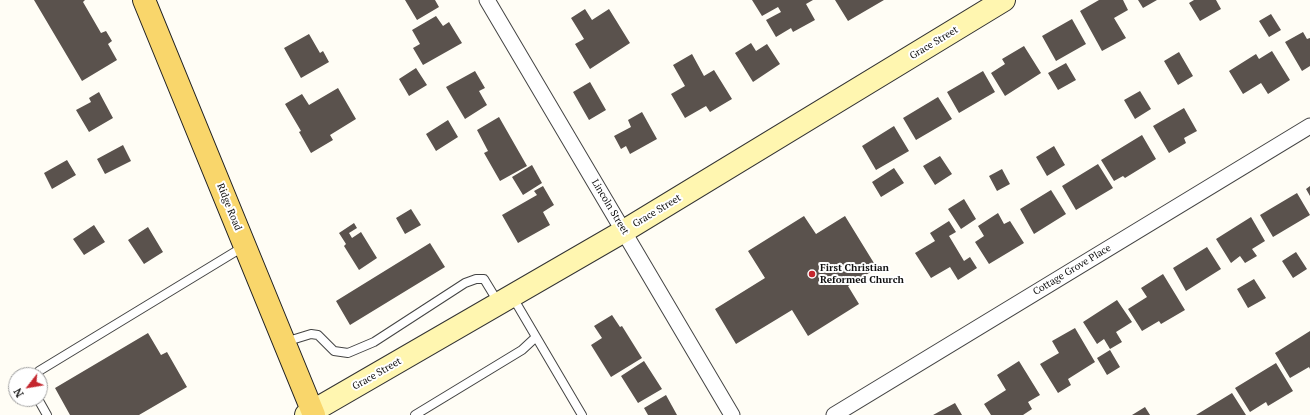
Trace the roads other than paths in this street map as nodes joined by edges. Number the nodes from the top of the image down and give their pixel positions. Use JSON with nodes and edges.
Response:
{"nodes":[{"id":1,"x":144,"y":0,"type":"edge"},
{"id":2,"x":487,"y":0,"type":"edge"},
{"id":3,"x":1004,"y":0,"type":"edge"},
{"id":4,"x":1310,"y":126,"type":"edge"},
{"id":5,"x":624,"y":231,"type":"junction"},
{"id":6,"x":245,"y":246,"type":"junction"},
{"id":7,"x":505,"y":299,"type":"junction"},
{"id":8,"x":536,"y":337,"type":"junction"},
{"id":9,"x":284,"y":342,"type":"junction"},
{"id":10,"x":46,"y":367,"type":"edge"},
{"id":11,"x":311,"y":414,"type":"edge"},
{"id":12,"x":415,"y":415,"type":"edge"},
{"id":13,"x":582,"y":415,"type":"edge"},
{"id":14,"x":732,"y":415,"type":"edge"},
{"id":15,"x":834,"y":415,"type":"edge"}],
"edges":[{"from":1,"to":6,"type":"main road","name":"Ridge Road"},
{"from":2,"to":5,"type":"street","name":"Lincoln Street"},
{"from":3,"to":5,"type":"street","name":"Grace Street"},
{"from":4,"to":15,"type":"street","name":"Cottage Grove Place"},
{"from":5,"to":7,"type":"street","name":"Grace Street"},
{"from":5,"to":14,"type":"street","name":"Lincoln Street"},
{"from":6,"to":9,"type":"main road","name":"Ridge Road"},
{"from":6,"to":10,"type":"lane"},
{"from":7,"to":8,"type":"lane"},
{"from":7,"to":9,"type":"lane"},
{"from":7,"to":11,"type":"street","name":"Grace Street"},
{"from":8,"to":12,"type":"lane"},
{"from":8,"to":13,"type":"lane"},
{"from":9,"to":11,"type":"main road","name":"Ridge Road"}]}
